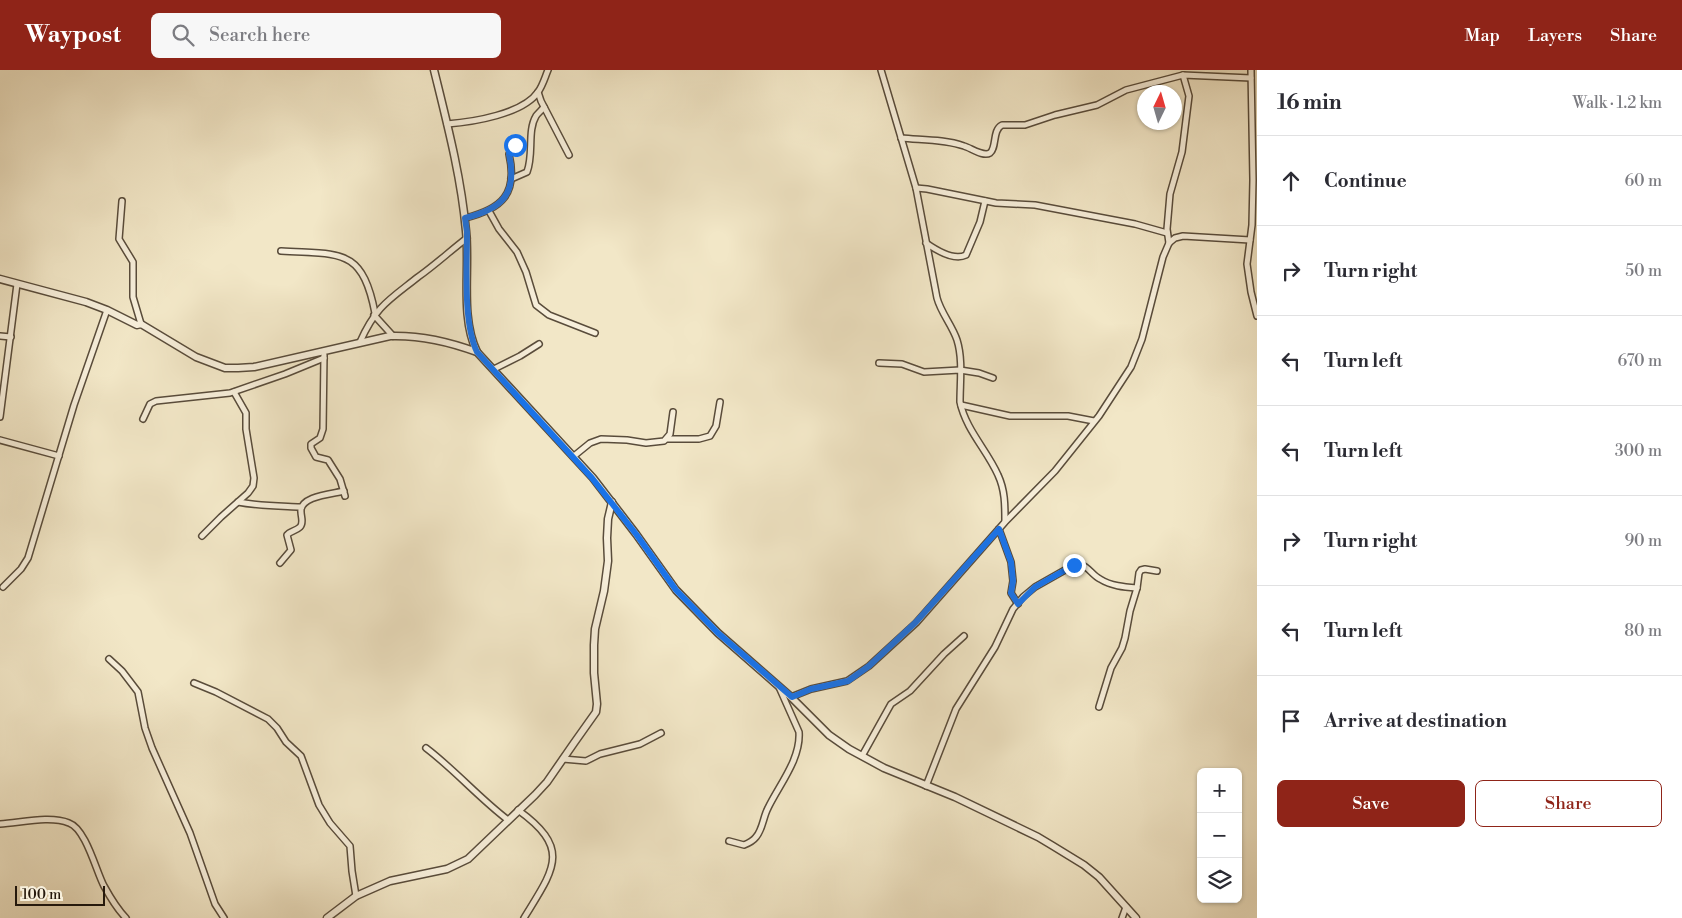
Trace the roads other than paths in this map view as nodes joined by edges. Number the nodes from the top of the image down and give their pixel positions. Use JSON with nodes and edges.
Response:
{"nodes":[{"id":1,"x":434,"y":70,"type":"edge"},
{"id":2,"x":548,"y":70,"type":"edge"},
{"id":3,"x":881,"y":70,"type":"edge"},
{"id":4,"x":1251,"y":70,"type":"edge"},
{"id":5,"x":1183,"y":75,"type":"junction"},
{"id":6,"x":1253,"y":82,"type":"edge"},
{"id":7,"x":538,"y":92,"type":"junction"},
{"id":8,"x":544,"y":107,"type":"junction"},
{"id":9,"x":447,"y":124,"type":"junction"},
{"id":10,"x":900,"y":138,"type":"junction"},
{"id":11,"x":515,"y":145,"type":"dead end"},
{"id":12,"x":569,"y":154,"type":"dead end"},
{"id":13,"x":512,"y":179,"type":"junction"},
{"id":14,"x":916,"y":188,"type":"junction"},
{"id":15,"x":122,"y":201,"type":"dead end"},
{"id":16,"x":985,"y":202,"type":"junction"},
{"id":17,"x":489,"y":211,"type":"junction"},
{"id":18,"x":465,"y":218,"type":"junction"},
{"id":19,"x":1167,"y":233,"type":"junction"},
{"id":20,"x":467,"y":238,"type":"junction"},
{"id":21,"x":1250,"y":240,"type":"junction"},
{"id":22,"x":926,"y":243,"type":"junction"},
{"id":23,"x":1169,"y":243,"type":"junction"},
{"id":24,"x":281,"y":251,"type":"dead end"},
{"id":25,"x":0,"y":279,"type":"edge"},
{"id":26,"x":18,"y":284,"type":"junction"},
{"id":27,"x":107,"y":310,"type":"junction"},
{"id":28,"x":375,"y":314,"type":"junction"},
{"id":29,"x":1257,"y":316,"type":"edge"},
{"id":30,"x":141,"y":324,"type":"junction"},
{"id":31,"x":596,"y":333,"type":"dead end"},
{"id":32,"x":0,"y":336,"type":"edge"},
{"id":33,"x":393,"y":336,"type":"junction"},
{"id":34,"x":11,"y":337,"type":"junction"},
{"id":35,"x":360,"y":342,"type":"junction"},
{"id":36,"x":539,"y":344,"type":"dead end"},
{"id":37,"x":477,"y":352,"type":"junction"},
{"id":38,"x":324,"y":355,"type":"junction"},
{"id":39,"x":879,"y":363,"type":"dead end"},
{"id":40,"x":494,"y":369,"type":"junction"},
{"id":41,"x":960,"y":370,"type":"junction"},
{"id":42,"x":993,"y":378,"type":"dead end"},
{"id":43,"x":234,"y":392,"type":"junction"},
{"id":44,"x":720,"y":402,"type":"dead end"},
{"id":45,"x":960,"y":405,"type":"junction"},
{"id":46,"x":674,"y":412,"type":"dead end"},
{"id":47,"x":0,"y":417,"type":"edge"},
{"id":48,"x":143,"y":419,"type":"dead end"},
{"id":49,"x":1094,"y":421,"type":"junction"},
{"id":50,"x":667,"y":439,"type":"junction"},
{"id":51,"x":0,"y":440,"type":"edge"},
{"id":52,"x":59,"y":456,"type":"junction"},
{"id":53,"x":574,"y":456,"type":"junction"},
{"id":54,"x":238,"y":502,"type":"junction"},
{"id":55,"x":612,"y":502,"type":"junction"},
{"id":56,"x":300,"y":507,"type":"junction"},
{"id":57,"x":1005,"y":522,"type":"junction"},
{"id":58,"x":999,"y":529,"type":"junction"},
{"id":59,"x":202,"y":536,"type":"dead end"},
{"id":60,"x":280,"y":563,"type":"dead end"},
{"id":61,"x":1157,"y":571,"type":"dead end"},
{"id":62,"x":3,"y":587,"type":"dead end"},
{"id":63,"x":1137,"y":588,"type":"junction"},
{"id":64,"x":1018,"y":604,"type":"junction"},
{"id":65,"x":964,"y":636,"type":"dead end"},
{"id":66,"x":109,"y":658,"type":"dead end"},
{"id":67,"x":194,"y":684,"type":"dead end"},
{"id":68,"x":777,"y":685,"type":"junction"},
{"id":69,"x":792,"y":697,"type":"junction"},
{"id":70,"x":1099,"y":707,"type":"dead end"},
{"id":71,"x":660,"y":733,"type":"dead end"},
{"id":72,"x":426,"y":748,"type":"dead end"},
{"id":73,"x":862,"y":756,"type":"junction"},
{"id":74,"x":563,"y":759,"type":"junction"},
{"id":75,"x":926,"y":786,"type":"junction"},
{"id":76,"x":518,"y":810,"type":"junction"},
{"id":77,"x":508,"y":820,"type":"junction"},
{"id":78,"x":0,"y":824,"type":"edge"},
{"id":79,"x":729,"y":841,"type":"dead end"},
{"id":80,"x":356,"y":896,"type":"junction"},
{"id":81,"x":1126,"y":907,"type":"junction"},
{"id":82,"x":126,"y":918,"type":"edge"},
{"id":83,"x":224,"y":918,"type":"edge"},
{"id":84,"x":327,"y":918,"type":"edge"},
{"id":85,"x":524,"y":918,"type":"edge"},
{"id":86,"x":1122,"y":918,"type":"edge"},
{"id":87,"x":1136,"y":918,"type":"edge"}],
"edges":[{"from":1,"to":9,"type":"street"},
{"from":2,"to":7,"type":"street"},
{"from":3,"to":10,"type":"street"},
{"from":4,"to":6,"type":"street"},
{"from":5,"to":6,"type":"street"},
{"from":5,"to":10,"type":"street"},
{"from":5,"to":19,"type":"street"},
{"from":6,"to":21,"type":"street"},
{"from":7,"to":8,"type":"street"},
{"from":7,"to":9,"type":"street"},
{"from":8,"to":12,"type":"street"},
{"from":8,"to":13,"type":"street"},
{"from":9,"to":18,"type":"street"},
{"from":10,"to":14,"type":"street"},
{"from":11,"to":13,"type":"street"},
{"from":13,"to":17,"type":"street"},
{"from":14,"to":16,"type":"street"},
{"from":14,"to":22,"type":"street"},
{"from":15,"to":30,"type":"street"},
{"from":16,"to":19,"type":"street"},
{"from":16,"to":22,"type":"street"},
{"from":17,"to":18,"type":"street"},
{"from":17,"to":31,"type":"street"},
{"from":18,"to":20,"type":"street"},
{"from":19,"to":23,"type":"street"},
{"from":20,"to":28,"type":"street"},
{"from":20,"to":37,"type":"street"},
{"from":21,"to":23,"type":"street"},
{"from":21,"to":29,"type":"street"},
{"from":22,"to":41,"type":"street"},
{"from":23,"to":49,"type":"street"},
{"from":24,"to":28,"type":"street"},
{"from":25,"to":26,"type":"street"},
{"from":26,"to":27,"type":"street"},
{"from":26,"to":34,"type":"street"},
{"from":27,"to":30,"type":"street"},
{"from":27,"to":52,"type":"street"},
{"from":28,"to":33,"type":"street"},
{"from":28,"to":35,"type":"street"},
{"from":30,"to":38,"type":"street"},
{"from":32,"to":34,"type":"street"},
{"from":33,"to":35,"type":"street"},
{"from":33,"to":37,"type":"street"},
{"from":34,"to":47,"type":"street"},
{"from":35,"to":38,"type":"street"},
{"from":36,"to":40,"type":"street"},
{"from":37,"to":40,"type":"street"},
{"from":38,"to":43,"type":"street"},
{"from":38,"to":56,"type":"street"},
{"from":39,"to":41,"type":"street"},
{"from":40,"to":53,"type":"street"},
{"from":41,"to":42,"type":"street"},
{"from":41,"to":45,"type":"street"},
{"from":43,"to":48,"type":"street"},
{"from":43,"to":54,"type":"street"},
{"from":44,"to":50,"type":"street"},
{"from":45,"to":49,"type":"street"},
{"from":45,"to":57,"type":"street"},
{"from":46,"to":50,"type":"street"},
{"from":49,"to":57,"type":"street"},
{"from":50,"to":53,"type":"street"},
{"from":51,"to":52,"type":"street"},
{"from":52,"to":62,"type":"street"},
{"from":53,"to":55,"type":"street"},
{"from":54,"to":56,"type":"street"},
{"from":54,"to":59,"type":"street"},
{"from":55,"to":68,"type":"street"},
{"from":55,"to":74,"type":"street"},
{"from":56,"to":60,"type":"street"},
{"from":57,"to":58,"type":"street"},
{"from":58,"to":64,"type":"street"},
{"from":58,"to":69,"type":"street"},
{"from":61,"to":63,"type":"street"},
{"from":63,"to":64,"type":"street"},
{"from":63,"to":70,"type":"street"},
{"from":64,"to":75,"type":"street"},
{"from":65,"to":73,"type":"street"},
{"from":66,"to":83,"type":"street"},
{"from":67,"to":80,"type":"street"},
{"from":68,"to":69,"type":"street"},
{"from":68,"to":79,"type":"street"},
{"from":69,"to":73,"type":"street"},
{"from":71,"to":74,"type":"street"},
{"from":72,"to":77,"type":"street"},
{"from":73,"to":75,"type":"street"},
{"from":74,"to":76,"type":"street"},
{"from":75,"to":81,"type":"street"},
{"from":76,"to":77,"type":"street"},
{"from":76,"to":85,"type":"street"},
{"from":77,"to":80,"type":"street"},
{"from":78,"to":82,"type":"street"},
{"from":80,"to":84,"type":"street"},
{"from":81,"to":86,"type":"street"},
{"from":81,"to":87,"type":"street"}]}
